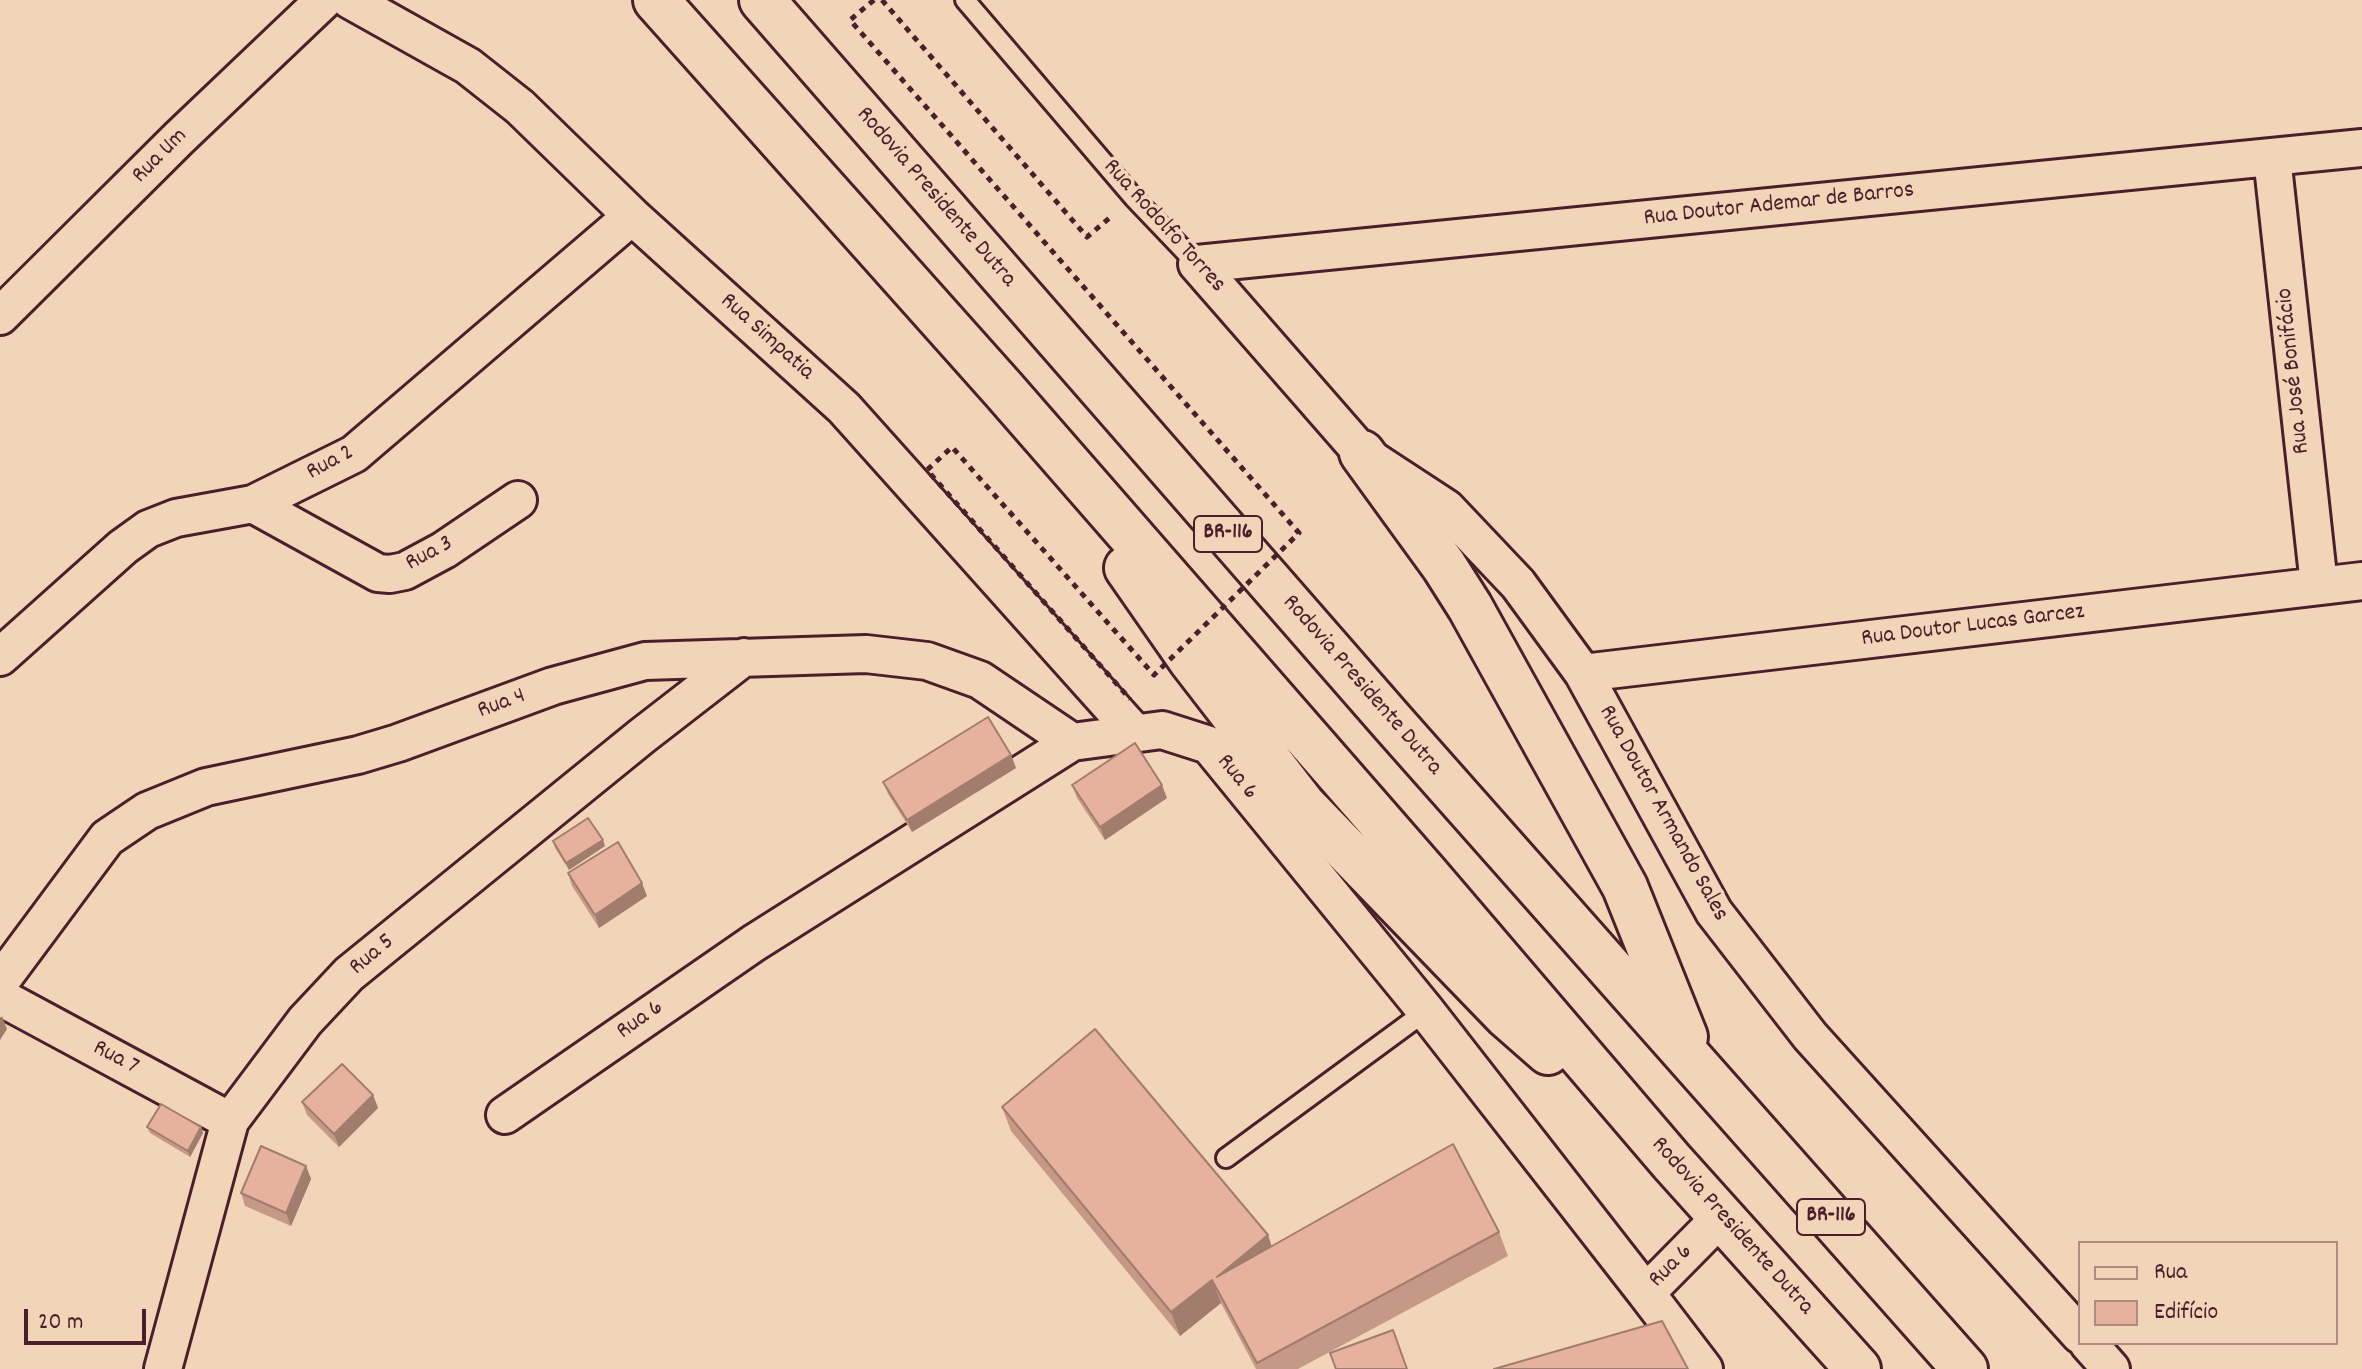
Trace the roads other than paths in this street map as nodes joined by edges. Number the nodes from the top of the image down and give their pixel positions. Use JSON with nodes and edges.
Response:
{"nodes":[{"id":1,"x":324,"y":0,"type":"edge"},
{"id":2,"x":350,"y":0,"type":"edge"},
{"id":3,"x":656,"y":0,"type":"edge"},
{"id":4,"x":762,"y":0,"type":"edge"},
{"id":5,"x":971,"y":2,"type":"edge"},
{"id":6,"x":2362,"y":148,"type":"edge"},
{"id":7,"x":2272,"y":157,"type":"junction"},
{"id":8,"x":632,"y":216,"type":"junction"},
{"id":9,"x":1197,"y":264,"type":"junction"},
{"id":10,"x":0,"y":316,"type":"edge"},
{"id":11,"x":1362,"y":453,"type":"junction"},
{"id":12,"x":518,"y":500,"type":"dead end"},
{"id":13,"x":253,"y":504,"type":"junction"},
{"id":14,"x":2362,"y":581,"type":"edge"},
{"id":15,"x":2319,"y":585,"type":"junction"},
{"id":16,"x":0,"y":657,"type":"edge"},
{"id":17,"x":744,"y":657,"type":"junction"},
{"id":18,"x":1583,"y":673,"type":"junction"},
{"id":19,"x":1132,"y":715,"type":"junction"},
{"id":20,"x":1072,"y":742,"type":"junction"},
{"id":21,"x":0,"y":982,"type":"edge"},
{"id":22,"x":0,"y":997,"type":"edge"},
{"id":23,"x":1426,"y":1011,"type":"junction"},
{"id":24,"x":1696,"y":1066,"type":"junction"},
{"id":25,"x":505,"y":1115,"type":"dead end"},
{"id":26,"x":230,"y":1121,"type":"junction"},
{"id":27,"x":1226,"y":1158,"type":"dead end"},
{"id":28,"x":1721,"y":1217,"type":"junction"},
{"id":29,"x":1646,"y":1293,"type":"junction"},
{"id":30,"x":2078,"y":1333,"type":"edge"},
{"id":31,"x":2090,"y":1345,"type":"edge"},
{"id":32,"x":163,"y":1369,"type":"edge"},
{"id":33,"x":1704,"y":1369,"type":"edge"},
{"id":34,"x":1858,"y":1369,"type":"edge"},
{"id":35,"x":1965,"y":1369,"type":"edge"},
{"id":36,"x":2111,"y":1369,"type":"edge"}],
"edges":[{"from":1,"to":10,"type":"street","name":"Rua Um"},
{"from":2,"to":8,"type":"street","name":"Rua Simpatia"},
{"from":3,"to":28,"type":"highway","name":"Rodovia Presidente Dutra"},
{"from":4,"to":24,"type":"highway","name":"Rodovia Presidente Dutra","number":"BR-116"},
{"from":5,"to":9,"type":"lane","name":"Rua Rodolfo Torres"},
{"from":6,"to":7,"type":"street","name":"Rua Doutor Ademar de Barros"},
{"from":7,"to":9,"type":"street","name":"Rua Doutor Ademar de Barros"},
{"from":7,"to":15,"type":"street","name":"Rua José Bonifácio"},
{"from":8,"to":13,"type":"street","name":"Rua 2"},
{"from":8,"to":19,"type":"street","name":"Rua Simpatia"},
{"from":9,"to":11,"type":"street","name":"Rua Rodolfo Torres"},
{"from":11,"to":18,"type":"street","name":"Rua Doutor Armando Sales"},
{"from":11,"to":24,"type":"highway"},
{"from":12,"to":13,"type":"street","name":"Rua 3"},
{"from":13,"to":16,"type":"street","name":"Rua 2"},
{"from":14,"to":15,"type":"street","name":"Rua Doutor Lucas Garcez"},
{"from":15,"to":18,"type":"street","name":"Rua Doutor Lucas Garcez"},
{"from":17,"to":20,"type":"street","name":"Rua 4"},
{"from":17,"to":21,"type":"street","name":"Rua 4"},
{"from":17,"to":26,"type":"street","name":"Rua 5"},
{"from":18,"to":30,"type":"street","name":"Rua Doutor Armando Sales"},
{"from":19,"to":20,"type":"street","name":"Rua 6"},
{"from":19,"to":23,"type":"street","name":"Rua 6"},
{"from":20,"to":25,"type":"street","name":"Rua 6"},
{"from":22,"to":26,"type":"street","name":"Rua 7"},
{"from":23,"to":27,"type":"lane"},
{"from":23,"to":29,"type":"street","name":"Rua 6"},
{"from":24,"to":35,"type":"highway","name":"Rodovia Presidente Dutra","number":"BR-116"},
{"from":26,"to":32,"type":"street","name":"Rua 5"},
{"from":28,"to":29,"type":"street","name":"Rua 6"},
{"from":28,"to":34,"type":"highway","name":"Rodovia Presidente Dutra"},
{"from":29,"to":33,"type":"street"},
{"from":31,"to":36,"type":"street"}]}
